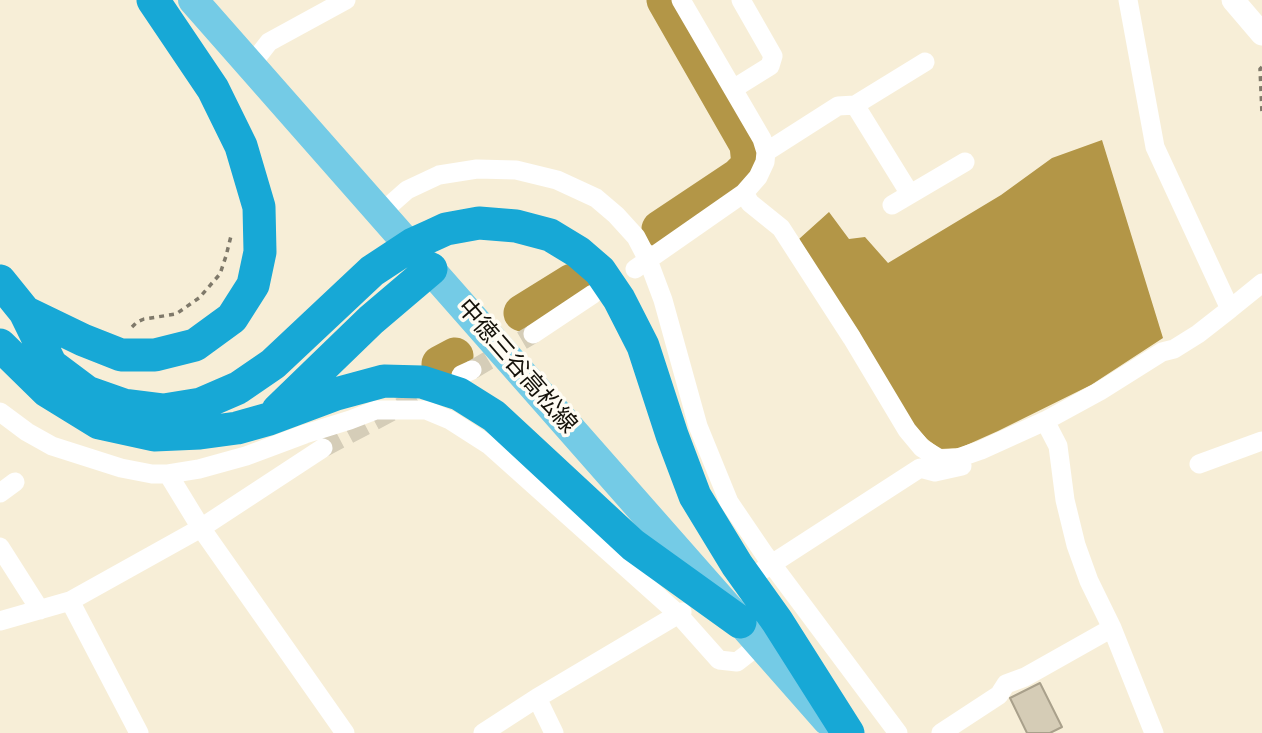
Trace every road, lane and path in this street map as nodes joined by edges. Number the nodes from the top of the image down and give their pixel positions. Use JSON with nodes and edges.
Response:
{"nodes":[{"id":1,"x":153,"y":0,"type":"edge"},
{"id":2,"x":193,"y":0,"type":"edge"},
{"id":3,"x":346,"y":0,"type":"edge"},
{"id":4,"x":681,"y":0,"type":"edge"},
{"id":5,"x":741,"y":0,"type":"edge"},
{"id":6,"x":1128,"y":0,"type":"edge"},
{"id":7,"x":1233,"y":0,"type":"edge"},
{"id":8,"x":1262,"y":34,"type":"edge"},
{"id":9,"x":925,"y":62,"type":"dead end"},
{"id":10,"x":251,"y":65,"type":"junction"},
{"id":11,"x":1262,"y":67,"type":"edge"},
{"id":12,"x":733,"y":89,"type":"junction"},
{"id":13,"x":855,"y":105,"type":"junction"},
{"id":14,"x":1262,"y":114,"type":"edge"},
{"id":15,"x":766,"y":152,"type":"junction"},
{"id":16,"x":965,"y":162,"type":"dead end"},
{"id":17,"x":744,"y":193,"type":"junction"},
{"id":18,"x":911,"y":194,"type":"junction"},
{"id":19,"x":892,"y":205,"type":"dead end"},
{"id":20,"x":381,"y":213,"type":"junction"},
{"id":21,"x":231,"y":232,"type":"dead end"},
{"id":22,"x":642,"y":264,"type":"junction"},
{"id":23,"x":431,"y":269,"type":"junction"},
{"id":24,"x":0,"y":281,"type":"edge"},
{"id":25,"x":1262,"y":283,"type":"edge"},
{"id":26,"x":593,"y":294,"type":"dead end"},
{"id":27,"x":1230,"y":309,"type":"junction"},
{"id":28,"x":24,"y":312,"type":"junction"},
{"id":29,"x":533,"y":334,"type":"tunnel mouth"},
{"id":30,"x":130,"y":337,"type":"dead end"},
{"id":31,"x":0,"y":345,"type":"edge"},
{"id":32,"x":0,"y":412,"type":"edge"},
{"id":33,"x":269,"y":419,"type":"junction"},
{"id":34,"x":1045,"y":421,"type":"junction"},
{"id":35,"x":1014,"y":436,"type":"junction"},
{"id":36,"x":1262,"y":441,"type":"edge"},
{"id":37,"x":323,"y":448,"type":"tunnel mouth"},
{"id":38,"x":1199,"y":464,"type":"dead end"},
{"id":39,"x":168,"y":474,"type":"junction"},
{"id":40,"x":201,"y":528,"type":"junction"},
{"id":41,"x":0,"y":547,"type":"edge"},
{"id":42,"x":768,"y":567,"type":"junction"},
{"id":43,"x":70,"y":601,"type":"junction"},
{"id":44,"x":40,"y":610,"type":"junction"},
{"id":45,"x":680,"y":613,"type":"junction"},
{"id":46,"x":0,"y":621,"type":"edge"},
{"id":47,"x":1112,"y":628,"type":"junction"},
{"id":48,"x":750,"y":633,"type":"junction"},
{"id":49,"x":537,"y":698,"type":"junction"},
{"id":50,"x":139,"y":733,"type":"edge"},
{"id":51,"x":345,"y":733,"type":"edge"},
{"id":52,"x":484,"y":733,"type":"edge"},
{"id":53,"x":554,"y":733,"type":"edge"},
{"id":54,"x":839,"y":733,"type":"edge"},
{"id":55,"x":848,"y":733,"type":"edge"},
{"id":56,"x":898,"y":733,"type":"edge"},
{"id":57,"x":941,"y":733,"type":"edge"},
{"id":58,"x":1154,"y":733,"type":"edge"}],
"edges":[{"from":1,"to":28,"type":"highway"},
{"from":2,"to":10,"type":"main road","name":"中徳三谷高松線"},
{"from":3,"to":10,"type":"street"},
{"from":4,"to":12,"type":"street"},
{"from":5,"to":12,"type":"street"},
{"from":6,"to":27,"type":"street"},
{"from":7,"to":8,"type":"street"},
{"from":9,"to":13,"type":"street"},
{"from":10,"to":20,"type":"main road","name":"中徳三谷高松線"},
{"from":11,"to":14,"type":"path"},
{"from":12,"to":15,"type":"street"},
{"from":13,"to":15,"type":"street"},
{"from":13,"to":18,"type":"street"},
{"from":15,"to":17,"type":"street"},
{"from":16,"to":18,"type":"street"},
{"from":17,"to":22,"type":"street"},
{"from":17,"to":35,"type":"street"},
{"from":18,"to":19,"type":"street"},
{"from":20,"to":22,"type":"street"},
{"from":20,"to":23,"type":"main road","name":"中徳三谷高松線"},
{"from":21,"to":30,"type":"path"},
{"from":22,"to":42,"type":"street"},
{"from":23,"to":33,"type":"highway"},
{"from":23,"to":48,"type":"main road","name":"中徳三谷高松線"},
{"from":24,"to":28,"type":"highway"},
{"from":25,"to":27,"type":"street"},
{"from":26,"to":29,"type":"street"},
{"from":27,"to":34,"type":"street"},
{"from":28,"to":55,"type":"highway"},
{"from":31,"to":33,"type":"highway"},
{"from":32,"to":39,"type":"street"},
{"from":33,"to":48,"type":"highway"},
{"from":34,"to":35,"type":"street"},
{"from":34,"to":47,"type":"street"},
{"from":35,"to":42,"type":"street"},
{"from":36,"to":38,"type":"street"},
{"from":37,"to":40,"type":"street"},
{"from":39,"to":40,"type":"street"},
{"from":39,"to":45,"type":"street"},
{"from":40,"to":43,"type":"street"},
{"from":40,"to":51,"type":"street"},
{"from":41,"to":44,"type":"street"},
{"from":42,"to":56,"type":"street"},
{"from":43,"to":44,"type":"street"},
{"from":43,"to":50,"type":"street"},
{"from":44,"to":46,"type":"street"},
{"from":45,"to":48,"type":"street"},
{"from":45,"to":49,"type":"street"},
{"from":47,"to":57,"type":"street"},
{"from":47,"to":58,"type":"street"},
{"from":48,"to":54,"type":"main road","name":"中徳三谷高松線"},
{"from":49,"to":52,"type":"street"},
{"from":49,"to":53,"type":"street"}]}
